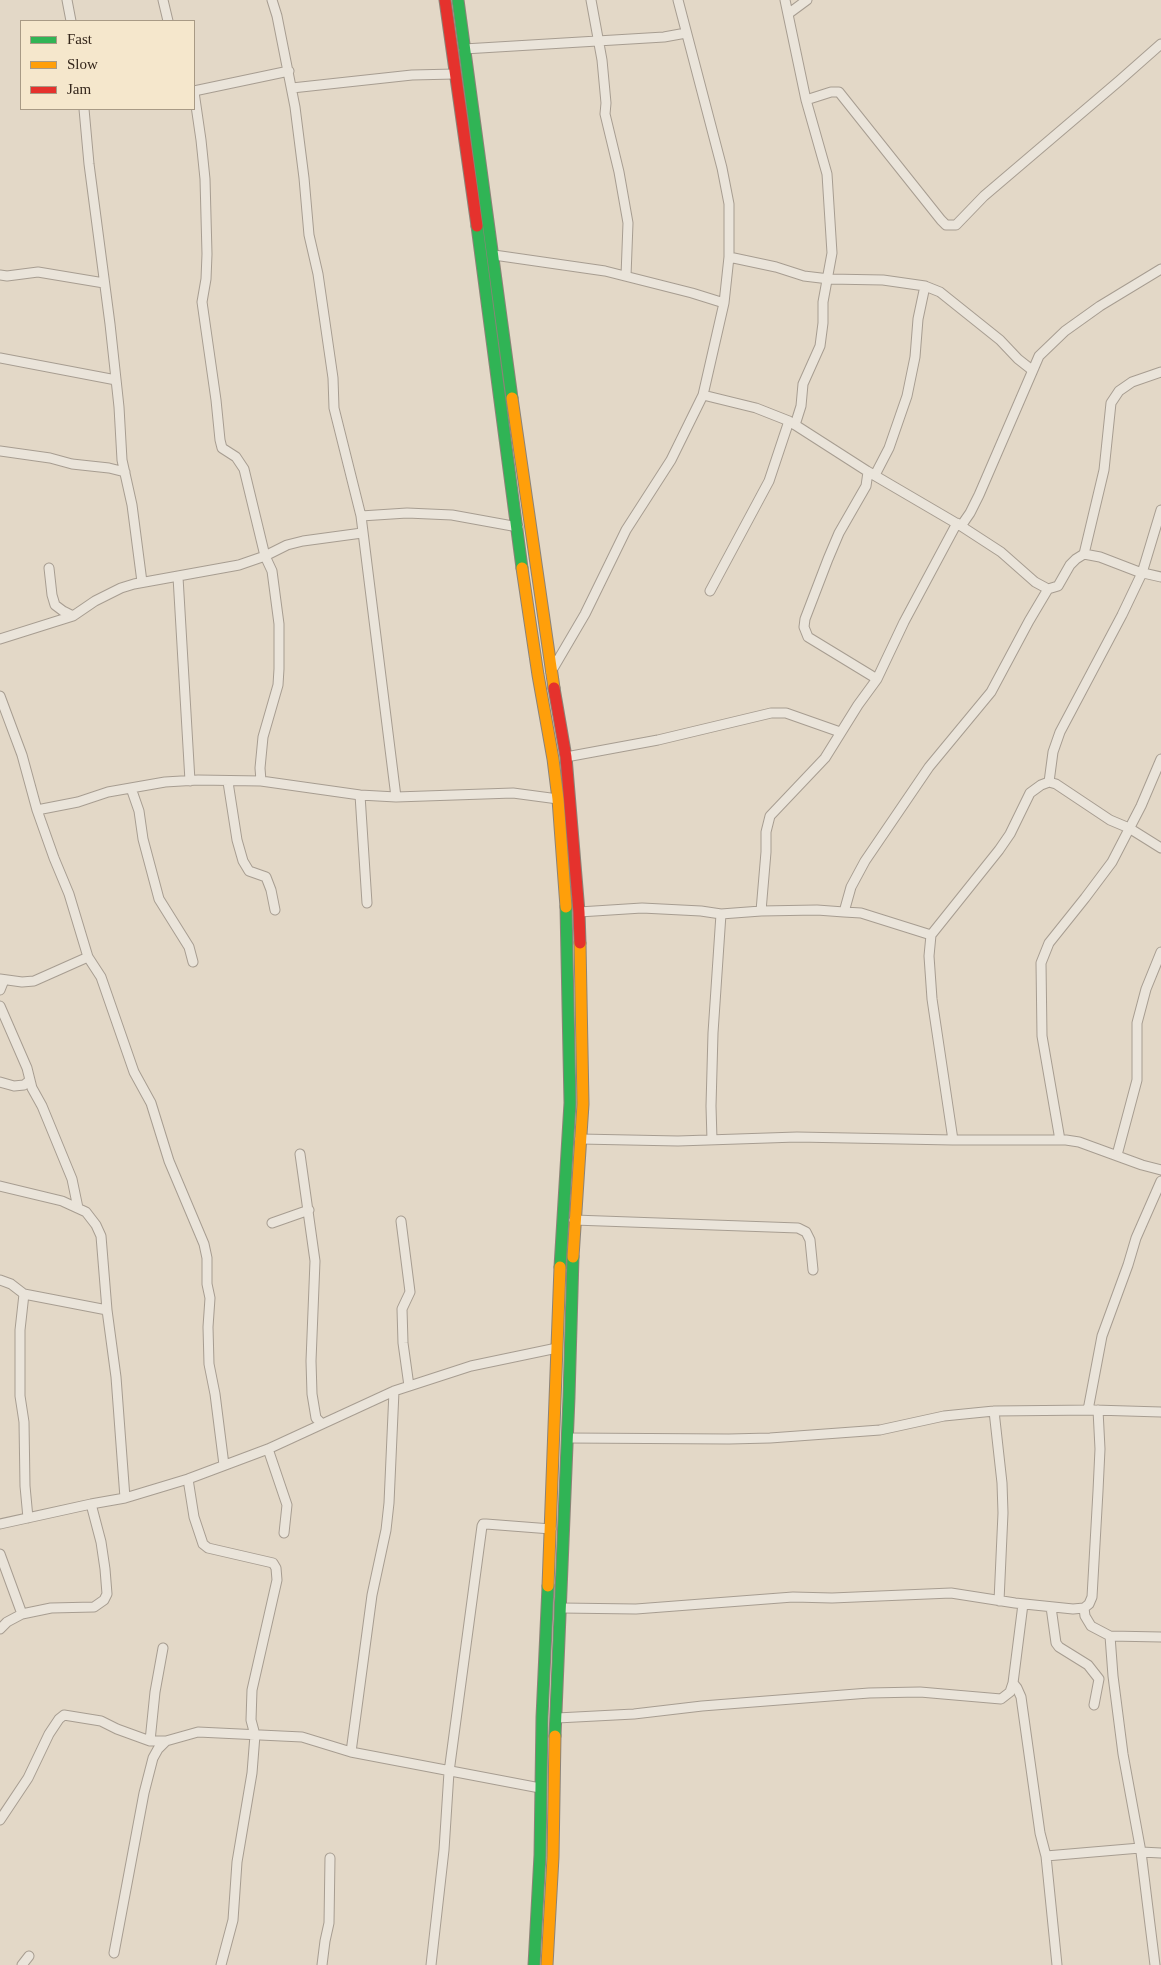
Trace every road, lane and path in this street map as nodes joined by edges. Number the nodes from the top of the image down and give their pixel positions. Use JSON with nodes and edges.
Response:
{"nodes":[{"id":1,"x":67,"y":0,"type":"edge"},
{"id":2,"x":164,"y":0,"type":"edge"},
{"id":3,"x":272,"y":0,"type":"edge"},
{"id":4,"x":444,"y":0,"type":"edge"},
{"id":5,"x":458,"y":0,"type":"edge"},
{"id":6,"x":591,"y":0,"type":"edge"},
{"id":7,"x":678,"y":0,"type":"edge"},
{"id":8,"x":785,"y":0,"type":"edge"},
{"id":9,"x":806,"y":0,"type":"edge"},
{"id":10,"x":788,"y":14,"type":"junction"},
{"id":11,"x":71,"y":20,"type":"edge"},
{"id":12,"x":168,"y":20,"type":"edge"},
{"id":13,"x":686,"y":33,"type":"junction"},
{"id":14,"x":597,"y":41,"type":"junction"},
{"id":15,"x":1161,"y":44,"type":"edge"},
{"id":16,"x":464,"y":49,"type":"junction"},
{"id":17,"x":289,"y":71,"type":"junction"},
{"id":18,"x":455,"y":74,"type":"junction"},
{"id":19,"x":292,"y":88,"type":"junction"},
{"id":20,"x":195,"y":91,"type":"edge"},
{"id":21,"x":195,"y":98,"type":"edge"},
{"id":22,"x":806,"y":100,"type":"junction"},
{"id":23,"x":84,"y":110,"type":"edge"},
{"id":24,"x":494,"y":255,"type":"junction"},
{"id":25,"x":729,"y":257,"type":"junction"},
{"id":26,"x":1161,"y":269,"type":"edge"},
{"id":27,"x":0,"y":275,"type":"edge"},
{"id":28,"x":626,"y":276,"type":"junction"},
{"id":29,"x":829,"y":279,"type":"junction"},
{"id":30,"x":104,"y":284,"type":"junction"},
{"id":31,"x":925,"y":286,"type":"junction"},
{"id":32,"x":724,"y":303,"type":"junction"},
{"id":33,"x":0,"y":358,"type":"edge"},
{"id":34,"x":1032,"y":370,"type":"junction"},
{"id":35,"x":1161,"y":372,"type":"edge"},
{"id":36,"x":116,"y":380,"type":"junction"},
{"id":37,"x":703,"y":394,"type":"junction"},
{"id":38,"x":792,"y":423,"type":"junction"},
{"id":39,"x":0,"y":451,"type":"edge"},
{"id":40,"x":125,"y":472,"type":"junction"},
{"id":41,"x":872,"y":474,"type":"junction"},
{"id":42,"x":1161,"y":510,"type":"edge"},
{"id":43,"x":361,"y":516,"type":"junction"},
{"id":44,"x":959,"y":524,"type":"junction"},
{"id":45,"x":518,"y":527,"type":"junction"},
{"id":46,"x":362,"y":533,"type":"junction"},
{"id":47,"x":1084,"y":554,"type":"junction"},
{"id":48,"x":265,"y":556,"type":"junction"},
{"id":49,"x":49,"y":568,"type":"dead end"},
{"id":50,"x":1142,"y":572,"type":"junction"},
{"id":51,"x":178,"y":576,"type":"junction"},
{"id":52,"x":1161,"y":577,"type":"edge"},
{"id":53,"x":142,"y":582,"type":"junction"},
{"id":54,"x":1048,"y":589,"type":"junction"},
{"id":55,"x":710,"y":591,"type":"dead end"},
{"id":56,"x":73,"y":616,"type":"junction"},
{"id":57,"x":0,"y":639,"type":"edge"},
{"id":58,"x":551,"y":672,"type":"junction"},
{"id":59,"x":877,"y":679,"type":"junction"},
{"id":60,"x":0,"y":696,"type":"edge"},
{"id":61,"x":840,"y":732,"type":"junction"},
{"id":62,"x":566,"y":757,"type":"junction"},
{"id":63,"x":1161,"y":759,"type":"edge"},
{"id":64,"x":190,"y":781,"type":"junction"},
{"id":65,"x":261,"y":781,"type":"junction"},
{"id":66,"x":228,"y":782,"type":"junction"},
{"id":67,"x":1049,"y":782,"type":"junction"},
{"id":68,"x":131,"y":788,"type":"junction"},
{"id":69,"x":360,"y":795,"type":"junction"},
{"id":70,"x":396,"y":797,"type":"junction"},
{"id":71,"x":558,"y":799,"type":"junction"},
{"id":72,"x":38,"y":810,"type":"junction"},
{"id":73,"x":1128,"y":828,"type":"junction"},
{"id":74,"x":1161,"y":848,"type":"edge"},
{"id":75,"x":367,"y":903,"type":"dead end"},
{"id":76,"x":275,"y":910,"type":"dead end"},
{"id":77,"x":761,"y":911,"type":"junction"},
{"id":78,"x":579,"y":912,"type":"junction"},
{"id":79,"x":844,"y":912,"type":"junction"},
{"id":80,"x":721,"y":914,"type":"junction"},
{"id":81,"x":931,"y":935,"type":"junction"},
{"id":82,"x":1161,"y":952,"type":"edge"},
{"id":83,"x":88,"y":956,"type":"junction"},
{"id":84,"x":193,"y":962,"type":"dead end"},
{"id":85,"x":2,"y":979,"type":"edge"},
{"id":86,"x":0,"y":990,"type":"edge"},
{"id":87,"x":0,"y":1006,"type":"edge"},
{"id":88,"x":29,"y":1081,"type":"junction"},
{"id":89,"x":0,"y":1082,"type":"edge"},
{"id":90,"x":580,"y":1138,"type":"junction"},
{"id":91,"x":712,"y":1140,"type":"junction"},
{"id":92,"x":953,"y":1140,"type":"junction"},
{"id":93,"x":1060,"y":1140,"type":"junction"},
{"id":94,"x":300,"y":1154,"type":"dead end"},
{"id":95,"x":1117,"y":1155,"type":"junction"},
{"id":96,"x":1161,"y":1170,"type":"edge"},
{"id":97,"x":1161,"y":1181,"type":"edge"},
{"id":98,"x":0,"y":1186,"type":"edge"},
{"id":99,"x":78,"y":1208,"type":"junction"},
{"id":100,"x":309,"y":1210,"type":"junction"},
{"id":101,"x":401,"y":1220,"type":"dead end"},
{"id":102,"x":574,"y":1220,"type":"junction"},
{"id":103,"x":272,"y":1223,"type":"dead end"},
{"id":104,"x":813,"y":1270,"type":"dead end"},
{"id":105,"x":0,"y":1280,"type":"edge"},
{"id":106,"x":24,"y":1294,"type":"junction"},
{"id":107,"x":107,"y":1310,"type":"junction"},
{"id":108,"x":557,"y":1348,"type":"junction"},
{"id":109,"x":409,"y":1386,"type":"junction"},
{"id":110,"x":394,"y":1391,"type":"junction"},
{"id":111,"x":1093,"y":1410,"type":"junction"},
{"id":112,"x":994,"y":1411,"type":"junction"},
{"id":113,"x":1161,"y":1412,"type":"edge"},
{"id":114,"x":321,"y":1424,"type":"junction"},
{"id":115,"x":566,"y":1438,"type":"junction"},
{"id":116,"x":268,"y":1449,"type":"junction"},
{"id":117,"x":224,"y":1465,"type":"junction"},
{"id":118,"x":188,"y":1479,"type":"junction"},
{"id":119,"x":125,"y":1498,"type":"junction"},
{"id":120,"x":91,"y":1504,"type":"junction"},
{"id":121,"x":28,"y":1518,"type":"junction"},
{"id":122,"x":0,"y":1524,"type":"edge"},
{"id":123,"x":551,"y":1529,"type":"junction"},
{"id":124,"x":284,"y":1533,"type":"dead end"},
{"id":125,"x":0,"y":1554,"type":"edge"},
{"id":126,"x":999,"y":1601,"type":"junction"},
{"id":127,"x":1023,"y":1604,"type":"junction"},
{"id":128,"x":1051,"y":1607,"type":"junction"},
{"id":129,"x":561,"y":1608,"type":"junction"},
{"id":130,"x":1084,"y":1608,"type":"junction"},
{"id":131,"x":22,"y":1614,"type":"junction"},
{"id":132,"x":0,"y":1629,"type":"edge"},
{"id":133,"x":1110,"y":1636,"type":"junction"},
{"id":134,"x":1161,"y":1637,"type":"edge"},
{"id":135,"x":163,"y":1648,"type":"dead end"},
{"id":136,"x":1013,"y":1683,"type":"junction"},
{"id":137,"x":1094,"y":1705,"type":"dead end"},
{"id":138,"x":556,"y":1718,"type":"junction"},
{"id":139,"x":255,"y":1735,"type":"junction"},
{"id":140,"x":150,"y":1741,"type":"junction"},
{"id":141,"x":166,"y":1741,"type":"junction"},
{"id":142,"x":350,"y":1752,"type":"junction"},
{"id":143,"x":449,"y":1772,"type":"junction"},
{"id":144,"x":540,"y":1788,"type":"junction"},
{"id":145,"x":0,"y":1820,"type":"edge"},
{"id":146,"x":1140,"y":1850,"type":"junction"},
{"id":147,"x":1161,"y":1853,"type":"edge"},
{"id":148,"x":1046,"y":1856,"type":"junction"},
{"id":149,"x":330,"y":1858,"type":"dead end"},
{"id":150,"x":114,"y":1953,"type":"dead end"},
{"id":151,"x":29,"y":1956,"type":"dead end"},
{"id":152,"x":22,"y":1965,"type":"edge"},
{"id":153,"x":221,"y":1965,"type":"edge"},
{"id":154,"x":322,"y":1965,"type":"edge"},
{"id":155,"x":431,"y":1965,"type":"edge"},
{"id":156,"x":534,"y":1965,"type":"edge"},
{"id":157,"x":547,"y":1965,"type":"edge"},
{"id":158,"x":1057,"y":1965,"type":"edge"},
{"id":159,"x":1155,"y":1965,"type":"edge"}],
"edges":[{"from":1,"to":11,"type":"street"},
{"from":2,"to":12,"type":"street"},
{"from":3,"to":17,"type":"street"},
{"from":4,"to":18,"type":"highway"},
{"from":5,"to":16,"type":"highway"},
{"from":6,"to":14,"type":"street"},
{"from":7,"to":13,"type":"street"},
{"from":8,"to":10,"type":"street"},
{"from":9,"to":10,"type":"street"},
{"from":10,"to":22,"type":"street"},
{"from":13,"to":14,"type":"street"},
{"from":13,"to":25,"type":"street"},
{"from":14,"to":16,"type":"street"},
{"from":14,"to":28,"type":"street"},
{"from":15,"to":22,"type":"street"},
{"from":16,"to":24,"type":"highway"},
{"from":17,"to":19,"type":"street"},
{"from":17,"to":20,"type":"street"},
{"from":18,"to":19,"type":"street"},
{"from":18,"to":45,"type":"highway"},
{"from":19,"to":43,"type":"street"},
{"from":21,"to":48,"type":"street"},
{"from":22,"to":29,"type":"street"},
{"from":23,"to":30,"type":"street"},
{"from":24,"to":28,"type":"street"},
{"from":24,"to":58,"type":"highway"},
{"from":25,"to":29,"type":"street"},
{"from":25,"to":32,"type":"street"},
{"from":26,"to":34,"type":"street"},
{"from":27,"to":30,"type":"street"},
{"from":28,"to":32,"type":"street"},
{"from":29,"to":31,"type":"street"},
{"from":29,"to":38,"type":"street"},
{"from":30,"to":36,"type":"street"},
{"from":31,"to":34,"type":"street"},
{"from":31,"to":41,"type":"street"},
{"from":32,"to":37,"type":"street"},
{"from":33,"to":36,"type":"street"},
{"from":34,"to":44,"type":"street"},
{"from":35,"to":47,"type":"street"},
{"from":36,"to":40,"type":"street"},
{"from":37,"to":38,"type":"street"},
{"from":37,"to":58,"type":"street"},
{"from":38,"to":41,"type":"street"},
{"from":38,"to":55,"type":"street"},
{"from":39,"to":40,"type":"street"},
{"from":40,"to":53,"type":"street"},
{"from":41,"to":44,"type":"street"},
{"from":41,"to":59,"type":"street"},
{"from":42,"to":50,"type":"street"},
{"from":43,"to":45,"type":"street"},
{"from":43,"to":46,"type":"street"},
{"from":44,"to":54,"type":"street"},
{"from":44,"to":59,"type":"street"},
{"from":45,"to":71,"type":"highway"},
{"from":46,"to":48,"type":"street"},
{"from":46,"to":70,"type":"street"},
{"from":47,"to":50,"type":"street"},
{"from":47,"to":54,"type":"street"},
{"from":48,"to":51,"type":"street"},
{"from":48,"to":65,"type":"street"},
{"from":49,"to":56,"type":"street"},
{"from":50,"to":52,"type":"street"},
{"from":50,"to":67,"type":"street"},
{"from":51,"to":53,"type":"street"},
{"from":51,"to":64,"type":"street"},
{"from":53,"to":56,"type":"street"},
{"from":54,"to":79,"type":"street"},
{"from":56,"to":57,"type":"street"},
{"from":58,"to":62,"type":"highway"},
{"from":59,"to":61,"type":"street"},
{"from":60,"to":72,"type":"street"},
{"from":61,"to":62,"type":"street"},
{"from":61,"to":77,"type":"street"},
{"from":62,"to":78,"type":"highway"},
{"from":63,"to":73,"type":"street"},
{"from":64,"to":66,"type":"street"},
{"from":64,"to":68,"type":"street"},
{"from":65,"to":66,"type":"street"},
{"from":65,"to":69,"type":"street"},
{"from":66,"to":76,"type":"street"},
{"from":67,"to":73,"type":"street"},
{"from":67,"to":81,"type":"street"},
{"from":68,"to":72,"type":"street"},
{"from":68,"to":84,"type":"street"},
{"from":69,"to":70,"type":"street"},
{"from":69,"to":75,"type":"street"},
{"from":70,"to":71,"type":"street"},
{"from":71,"to":108,"type":"highway"},
{"from":72,"to":83,"type":"street"},
{"from":73,"to":74,"type":"street"},
{"from":73,"to":93,"type":"street"},
{"from":77,"to":79,"type":"street"},
{"from":77,"to":80,"type":"street"},
{"from":78,"to":80,"type":"street"},
{"from":78,"to":90,"type":"highway"},
{"from":79,"to":81,"type":"street"},
{"from":80,"to":91,"type":"street"},
{"from":81,"to":92,"type":"street"},
{"from":82,"to":95,"type":"street"},
{"from":83,"to":85,"type":"street"},
{"from":83,"to":117,"type":"street"},
{"from":85,"to":86,"type":"street"},
{"from":87,"to":88,"type":"street"},
{"from":88,"to":89,"type":"street"},
{"from":88,"to":99,"type":"street"},
{"from":90,"to":91,"type":"street"},
{"from":90,"to":102,"type":"highway"},
{"from":91,"to":92,"type":"street"},
{"from":92,"to":93,"type":"street"},
{"from":93,"to":95,"type":"street"},
{"from":94,"to":100,"type":"street"},
{"from":95,"to":96,"type":"street"},
{"from":97,"to":111,"type":"street"},
{"from":98,"to":99,"type":"street"},
{"from":99,"to":107,"type":"street"},
{"from":100,"to":103,"type":"street"},
{"from":100,"to":114,"type":"street"},
{"from":101,"to":109,"type":"street"},
{"from":102,"to":104,"type":"street"},
{"from":102,"to":115,"type":"highway"},
{"from":105,"to":106,"type":"street"},
{"from":106,"to":107,"type":"street"},
{"from":106,"to":121,"type":"street"},
{"from":107,"to":119,"type":"street"},
{"from":108,"to":109,"type":"street"},
{"from":108,"to":123,"type":"highway"},
{"from":109,"to":110,"type":"street"},
{"from":110,"to":114,"type":"street"},
{"from":110,"to":142,"type":"street"},
{"from":111,"to":112,"type":"street"},
{"from":111,"to":113,"type":"street"},
{"from":111,"to":130,"type":"street"},
{"from":112,"to":115,"type":"street"},
{"from":112,"to":126,"type":"street"},
{"from":114,"to":116,"type":"street"},
{"from":115,"to":129,"type":"highway"},
{"from":116,"to":117,"type":"street"},
{"from":116,"to":124,"type":"street"},
{"from":117,"to":118,"type":"street"},
{"from":118,"to":119,"type":"street"},
{"from":118,"to":139,"type":"street"},
{"from":119,"to":120,"type":"street"},
{"from":120,"to":121,"type":"street"},
{"from":120,"to":131,"type":"street"},
{"from":121,"to":122,"type":"street"},
{"from":123,"to":143,"type":"street"},
{"from":123,"to":144,"type":"highway"},
{"from":125,"to":131,"type":"street"},
{"from":126,"to":127,"type":"street"},
{"from":126,"to":129,"type":"street"},
{"from":127,"to":128,"type":"street"},
{"from":127,"to":136,"type":"street"},
{"from":128,"to":130,"type":"street"},
{"from":128,"to":137,"type":"street"},
{"from":129,"to":138,"type":"highway"},
{"from":130,"to":133,"type":"street"},
{"from":131,"to":132,"type":"street"},
{"from":133,"to":134,"type":"street"},
{"from":133,"to":146,"type":"street"},
{"from":135,"to":140,"type":"street"},
{"from":136,"to":138,"type":"street"},
{"from":136,"to":148,"type":"street"},
{"from":138,"to":157,"type":"highway"},
{"from":139,"to":141,"type":"street"},
{"from":139,"to":142,"type":"street"},
{"from":139,"to":153,"type":"street"},
{"from":140,"to":141,"type":"street"},
{"from":140,"to":145,"type":"street"},
{"from":141,"to":150,"type":"street"},
{"from":142,"to":143,"type":"street"},
{"from":143,"to":144,"type":"street"},
{"from":143,"to":155,"type":"street"},
{"from":144,"to":156,"type":"highway"},
{"from":146,"to":147,"type":"street"},
{"from":146,"to":148,"type":"street"},
{"from":146,"to":159,"type":"street"},
{"from":148,"to":158,"type":"street"},
{"from":149,"to":154,"type":"street"},
{"from":151,"to":152,"type":"street"}]}
